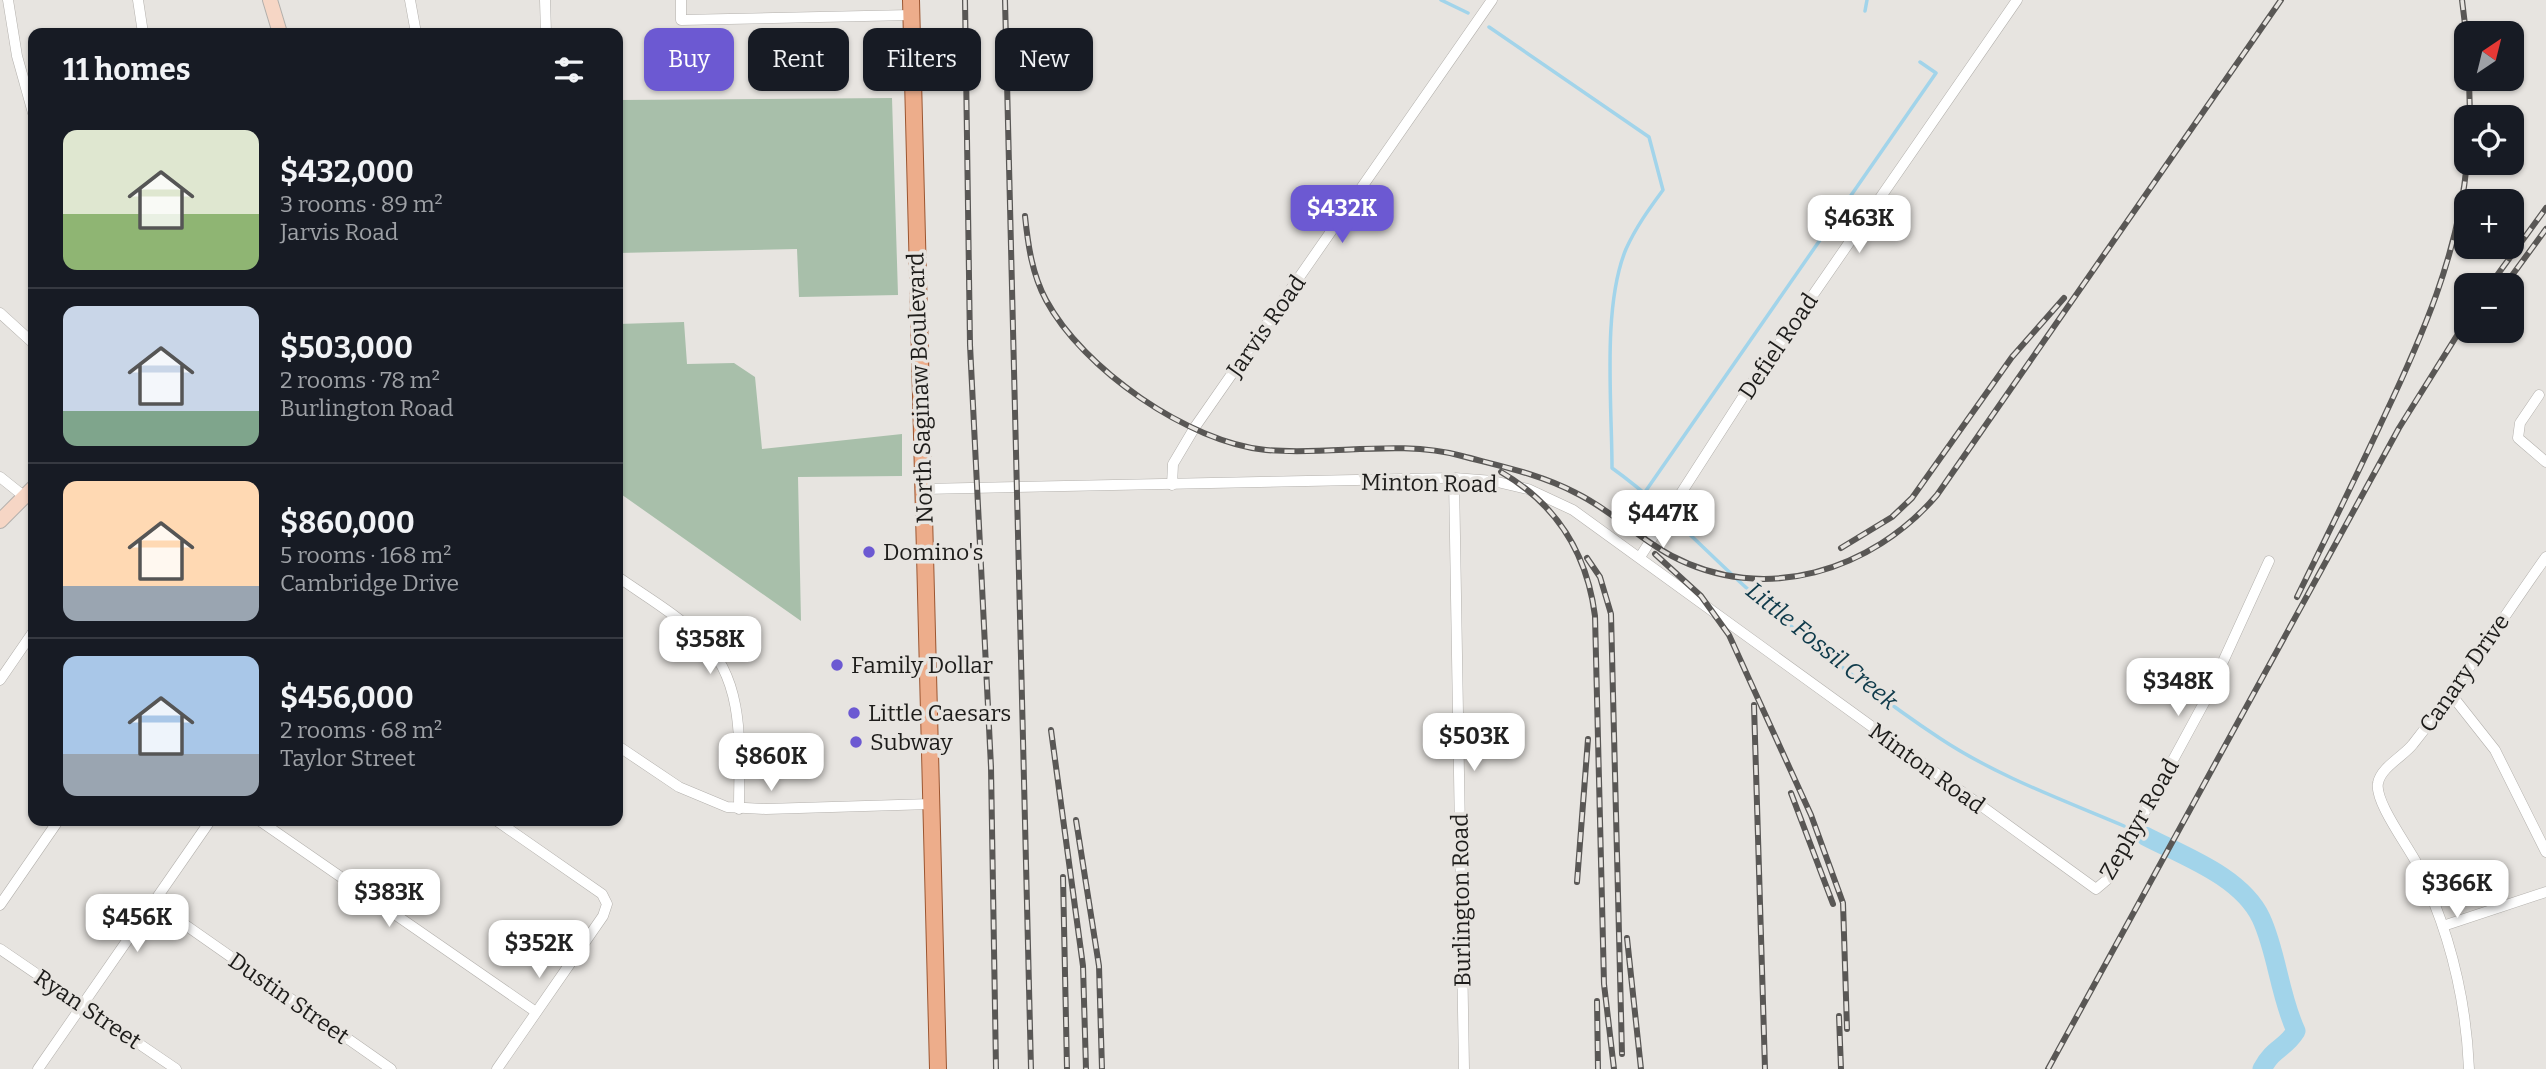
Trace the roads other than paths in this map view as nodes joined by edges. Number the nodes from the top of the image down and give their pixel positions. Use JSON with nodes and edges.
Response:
{"nodes":[{"id":1,"x":8,"y":0,"type":"edge"},
{"id":2,"x":138,"y":0,"type":"edge"},
{"id":3,"x":270,"y":0,"type":"edge"},
{"id":4,"x":410,"y":0,"type":"edge"},
{"id":5,"x":545,"y":0,"type":"edge"},
{"id":6,"x":681,"y":0,"type":"edge"},
{"id":7,"x":1492,"y":0,"type":"edge"},
{"id":8,"x":2017,"y":0,"type":"edge"},
{"id":9,"x":911,"y":7,"type":"edge"},
{"id":10,"x":142,"y":28,"type":"edge"},
{"id":11,"x":278,"y":28,"type":"edge"},
{"id":12,"x":415,"y":28,"type":"edge"},
{"id":13,"x":546,"y":28,"type":"edge"},
{"id":14,"x":28,"y":95,"type":"edge"},
{"id":15,"x":0,"y":313,"type":"edge"},
{"id":16,"x":28,"y":338,"type":"edge"},
{"id":17,"x":2539,"y":395,"type":"dead end"},
{"id":18,"x":2546,"y":462,"type":"edge"},
{"id":19,"x":0,"y":477,"type":"edge"},
{"id":20,"x":1454,"y":478,"type":"junction"},
{"id":21,"x":1172,"y":485,"type":"junction"},
{"id":22,"x":922,"y":489,"type":"junction"},
{"id":23,"x":28,"y":492,"type":"edge"},
{"id":24,"x":28,"y":494,"type":"edge"},
{"id":25,"x":0,"y":521,"type":"edge"},
{"id":26,"x":1640,"y":557,"type":"junction"},
{"id":27,"x":2546,"y":557,"type":"edge"},
{"id":28,"x":2269,"y":561,"type":"dead end"},
{"id":29,"x":623,"y":581,"type":"edge"},
{"id":30,"x":28,"y":639,"type":"edge"},
{"id":31,"x":0,"y":680,"type":"edge"},
{"id":32,"x":2450,"y":693,"type":"junction"},
{"id":33,"x":623,"y":749,"type":"edge"},
{"id":34,"x":931,"y":804,"type":"junction"},
{"id":35,"x":740,"y":808,"type":"junction"},
{"id":36,"x":55,"y":826,"type":"edge"},
{"id":37,"x":207,"y":826,"type":"edge"},
{"id":38,"x":267,"y":826,"type":"edge"},
{"id":39,"x":505,"y":826,"type":"edge"},
{"id":40,"x":2546,"y":852,"type":"edge"},
{"id":41,"x":2100,"y":887,"type":"joint"},
{"id":42,"x":2546,"y":892,"type":"edge"},
{"id":43,"x":154,"y":903,"type":"junction"},
{"id":44,"x":0,"y":905,"type":"edge"},
{"id":45,"x":2443,"y":926,"type":"junction"},
{"id":46,"x":0,"y":949,"type":"edge"},
{"id":47,"x":83,"y":1004,"type":"junction"},
{"id":48,"x":536,"y":1012,"type":"junction"},
{"id":49,"x":38,"y":1069,"type":"edge"},
{"id":50,"x":176,"y":1069,"type":"edge"},
{"id":51,"x":391,"y":1069,"type":"edge"},
{"id":52,"x":498,"y":1069,"type":"edge"},
{"id":53,"x":938,"y":1069,"type":"edge"},
{"id":54,"x":1464,"y":1069,"type":"edge"},
{"id":55,"x":2469,"y":1069,"type":"edge"}],
"edges":[{"from":1,"to":14,"type":"street"},
{"from":2,"to":10,"type":"street"},
{"from":3,"to":11,"type":"street"},
{"from":4,"to":12,"type":"street"},
{"from":5,"to":13,"type":"street"},
{"from":6,"to":9,"type":"street"},
{"from":7,"to":21,"type":"street","name":"Jarvis Road"},
{"from":8,"to":26,"type":"street","name":"Defiel Road"},
{"from":9,"to":22,"type":"main road","name":"North Saginaw Boulevard"},
{"from":15,"to":16,"type":"street"},
{"from":17,"to":18,"type":"street"},
{"from":19,"to":23,"type":"street"},
{"from":20,"to":21,"type":"street","name":"Minton Road"},
{"from":20,"to":26,"type":"street","name":"Minton Road"},
{"from":20,"to":54,"type":"street","name":"Burlington Road"},
{"from":21,"to":22,"type":"street","name":"Minton Road"},
{"from":22,"to":34,"type":"main road","name":"North Saginaw Boulevard"},
{"from":24,"to":25,"type":"street"},
{"from":26,"to":41,"type":"street","name":"Minton Road"},
{"from":27,"to":32,"type":"street","name":"Canary Drive"},
{"from":28,"to":41,"type":"street","name":"Zephyr Road"},
{"from":29,"to":35,"type":"street"},
{"from":30,"to":31,"type":"street"},
{"from":32,"to":40,"type":"street"},
{"from":32,"to":45,"type":"street","name":"Canary Drive"},
{"from":33,"to":35,"type":"street"},
{"from":34,"to":35,"type":"street"},
{"from":34,"to":53,"type":"main road","name":"North Saginaw Boulevard"},
{"from":36,"to":44,"type":"street"},
{"from":37,"to":43,"type":"street"},
{"from":38,"to":48,"type":"street"},
{"from":39,"to":48,"type":"street"},
{"from":42,"to":45,"type":"street"},
{"from":43,"to":47,"type":"street"},
{"from":43,"to":51,"type":"street","name":"Dustin Street"},
{"from":45,"to":55,"type":"street"},
{"from":46,"to":47,"type":"street","name":"Ryan Street"},
{"from":47,"to":49,"type":"street"},
{"from":47,"to":50,"type":"street","name":"Ryan Street"},
{"from":48,"to":52,"type":"street"}]}
